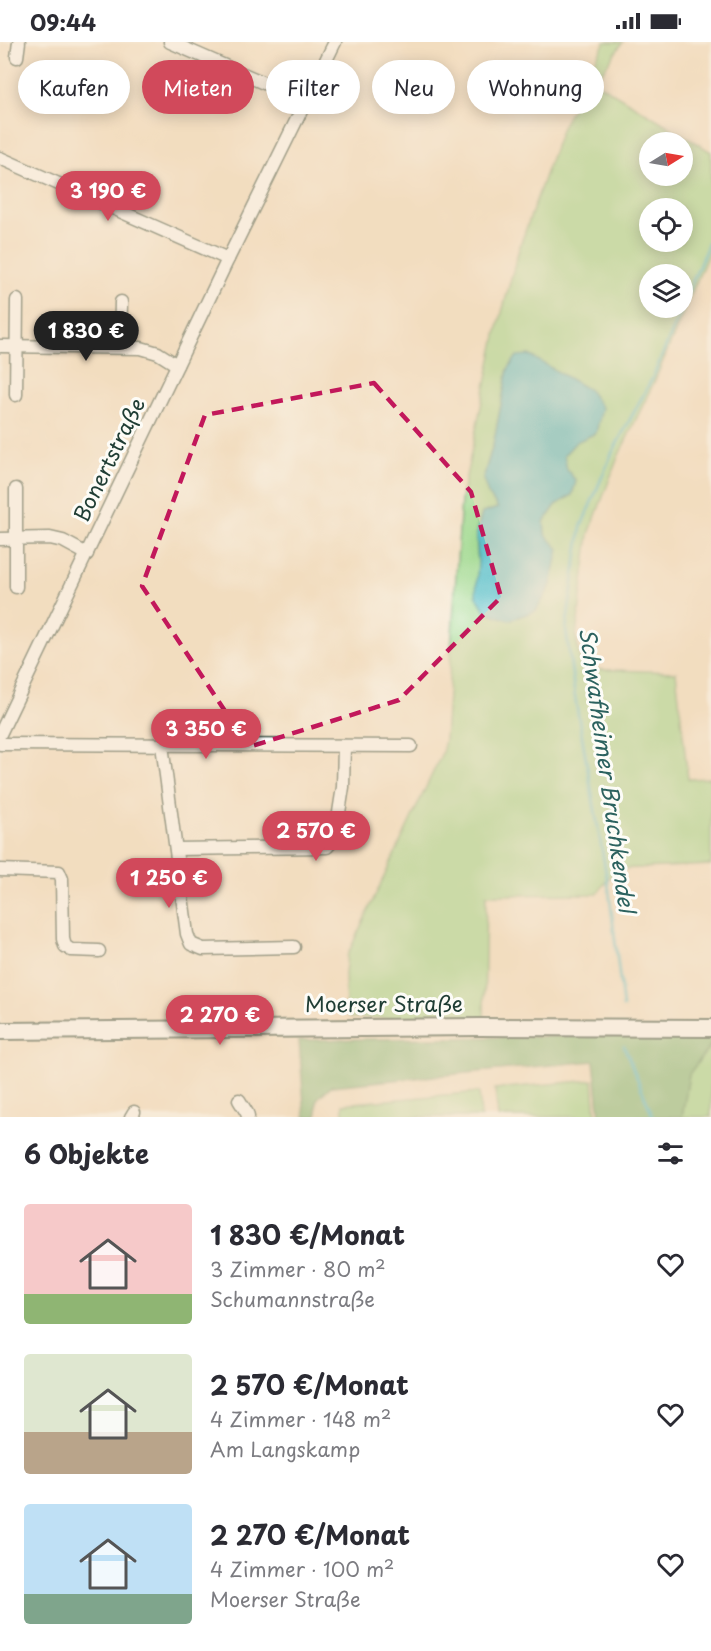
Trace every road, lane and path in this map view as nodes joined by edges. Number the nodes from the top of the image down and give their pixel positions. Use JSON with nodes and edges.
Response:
{"nodes":[{"id":1,"x":19,"y":42,"type":"edge"},
{"id":2,"x":170,"y":42,"type":"edge"},
{"id":3,"x":335,"y":42,"type":"edge"},
{"id":4,"x":17,"y":57,"type":"dead end"},
{"id":5,"x":326,"y":60,"type":"edge"},
{"id":6,"x":266,"y":84,"type":"edge"},
{"id":7,"x":299,"y":114,"type":"edge"},
{"id":8,"x":0,"y":158,"type":"edge"},
{"id":9,"x":228,"y":259,"type":"junction"},
{"id":10,"x":18,"y":300,"type":"dead end"},
{"id":11,"x":121,"y":302,"type":"dead end"},
{"id":12,"x":0,"y":346,"type":"edge"},
{"id":13,"x":17,"y":346,"type":"junction"},
{"id":14,"x":120,"y":347,"type":"junction"},
{"id":15,"x":177,"y":365,"type":"junction"},
{"id":16,"x":16,"y":395,"type":"dead end"},
{"id":17,"x":16,"y":489,"type":"dead end"},
{"id":18,"x":0,"y":539,"type":"edge"},
{"id":19,"x":16,"y":539,"type":"junction"},
{"id":20,"x":87,"y":554,"type":"junction"},
{"id":21,"x":16,"y":587,"type":"dead end"},
{"id":22,"x":0,"y":734,"type":"edge"},
{"id":23,"x":0,"y":744,"type":"edge"},
{"id":24,"x":162,"y":745,"type":"junction"},
{"id":25,"x":344,"y":746,"type":"junction"},
{"id":26,"x":411,"y":746,"type":"dead end"},
{"id":27,"x":176,"y":849,"type":"junction"},
{"id":28,"x":0,"y":870,"type":"edge"},
{"id":29,"x":294,"y":947,"type":"dead end"},
{"id":30,"x":99,"y":951,"type":"dead end"},
{"id":31,"x":711,"y":1028,"type":"edge"},
{"id":32,"x":0,"y":1031,"type":"edge"},
{"id":33,"x":239,"y":1100,"type":"dead end"},
{"id":34,"x":248,"y":1117,"type":"edge"}],
"edges":[{"from":1,"to":4,"type":"street"},
{"from":2,"to":6,"type":"street"},
{"from":3,"to":5,"type":"street","name":"Bonertstraße"},
{"from":7,"to":9,"type":"street","name":"Bonertstraße"},
{"from":8,"to":9,"type":"street"},
{"from":9,"to":15,"type":"street","name":"Bonertstraße"},
{"from":10,"to":13,"type":"street"},
{"from":11,"to":14,"type":"street"},
{"from":12,"to":13,"type":"street"},
{"from":13,"to":14,"type":"street"},
{"from":13,"to":16,"type":"street"},
{"from":14,"to":15,"type":"street"},
{"from":15,"to":20,"type":"street","name":"Bonertstraße"},
{"from":17,"to":19,"type":"street"},
{"from":18,"to":19,"type":"street"},
{"from":19,"to":20,"type":"street"},
{"from":19,"to":21,"type":"street"},
{"from":20,"to":22,"type":"street","name":"Bonertstraße"},
{"from":23,"to":24,"type":"street"},
{"from":24,"to":25,"type":"street"},
{"from":24,"to":27,"type":"street"},
{"from":25,"to":26,"type":"street"},
{"from":25,"to":27,"type":"street"},
{"from":27,"to":29,"type":"street"},
{"from":28,"to":30,"type":"street"},
{"from":31,"to":32,"type":"main road","name":"Moerser Straße"},
{"from":33,"to":34,"type":"street"}]}
